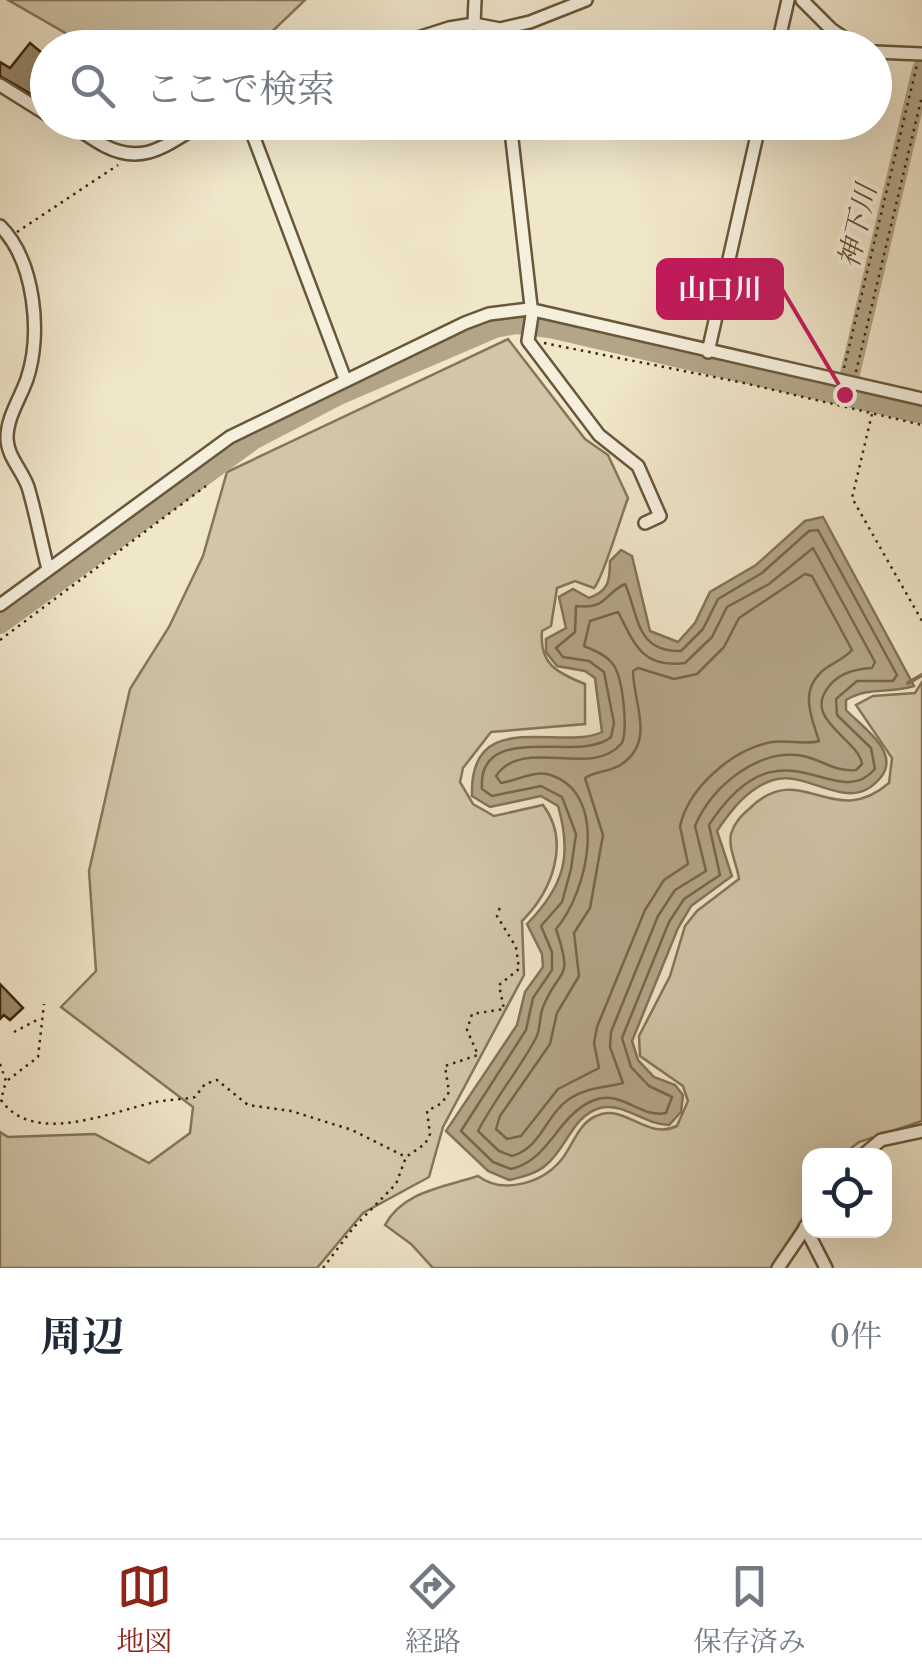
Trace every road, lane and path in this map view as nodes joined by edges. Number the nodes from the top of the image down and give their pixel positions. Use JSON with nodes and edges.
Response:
{"nodes":[{"id":1,"x":475,"y":0,"type":"edge"},
{"id":2,"x":586,"y":0,"type":"edge"},
{"id":3,"x":788,"y":0,"type":"edge"},
{"id":4,"x":802,"y":0,"type":"edge"},
{"id":5,"x":474,"y":24,"type":"junction"},
{"id":6,"x":500,"y":29,"type":"joint"},
{"id":7,"x":452,"y":30,"type":"edge"},
{"id":8,"x":781,"y":30,"type":"edge"},
{"id":9,"x":833,"y":30,"type":"edge"},
{"id":10,"x":892,"y":53,"type":"edge"},
{"id":11,"x":921,"y":54,"type":"edge"},
{"id":12,"x":0,"y":85,"type":"edge"},
{"id":13,"x":922,"y":96,"type":"edge"},
{"id":14,"x":30,"y":104,"type":"edge"},
{"id":15,"x":97,"y":140,"type":"edge"},
{"id":16,"x":174,"y":140,"type":"edge"},
{"id":17,"x":255,"y":140,"type":"edge"},
{"id":18,"x":512,"y":140,"type":"edge"},
{"id":19,"x":756,"y":140,"type":"edge"},
{"id":20,"x":124,"y":155,"type":"junction"},
{"id":21,"x":0,"y":226,"type":"edge"},
{"id":22,"x":10,"y":236,"type":"junction"},
{"id":23,"x":530,"y":312,"type":"junction"},
{"id":24,"x":528,"y":339,"type":"junction"},
{"id":25,"x":708,"y":352,"type":"junction"},
{"id":26,"x":344,"y":380,"type":"junction"},
{"id":27,"x":847,"y":382,"type":"junction"},
{"id":28,"x":922,"y":399,"type":"edge"},
{"id":29,"x":872,"y":414,"type":"junction"},
{"id":30,"x":922,"y":426,"type":"edge"},
{"id":31,"x":206,"y":486,"type":"dead end"},
{"id":32,"x":645,"y":524,"type":"dead end"},
{"id":33,"x":48,"y":570,"type":"junction"},
{"id":34,"x":0,"y":605,"type":"edge"},
{"id":35,"x":922,"y":621,"type":"edge"},
{"id":36,"x":0,"y":640,"type":"edge"},
{"id":37,"x":501,"y":904,"type":"dead end"},
{"id":38,"x":44,"y":1004,"type":"dead end"},
{"id":39,"x":40,"y":1018,"type":"junction"},
{"id":40,"x":14,"y":1032,"type":"dead end"},
{"id":41,"x":0,"y":1064,"type":"edge"},
{"id":42,"x":6,"y":1081,"type":"junction"},
{"id":43,"x":922,"y":1131,"type":"edge"},
{"id":44,"x":872,"y":1148,"type":"edge"},
{"id":45,"x":406,"y":1157,"type":"junction"},
{"id":46,"x":802,"y":1232,"type":"edge"},
{"id":47,"x":813,"y":1238,"type":"edge"},
{"id":48,"x":324,"y":1268,"type":"edge"},
{"id":49,"x":778,"y":1268,"type":"edge"},
{"id":50,"x":826,"y":1268,"type":"edge"}],
"edges":[{"from":1,"to":5,"type":"street"},
{"from":2,"to":6,"type":"street"},
{"from":3,"to":8,"type":"street"},
{"from":4,"to":9,"type":"street"},
{"from":5,"to":6,"type":"street"},
{"from":5,"to":7,"type":"street"},
{"from":10,"to":11,"type":"street"},
{"from":11,"to":27,"type":"path"},
{"from":12,"to":14,"type":"street"},
{"from":13,"to":27,"type":"path"},
{"from":15,"to":20,"type":"street"},
{"from":16,"to":20,"type":"street"},
{"from":17,"to":26,"type":"street"},
{"from":18,"to":23,"type":"street"},
{"from":19,"to":25,"type":"street"},
{"from":20,"to":22,"type":"path"},
{"from":21,"to":22,"type":"street"},
{"from":22,"to":33,"type":"street"},
{"from":23,"to":24,"type":"street"},
{"from":23,"to":25,"type":"street"},
{"from":23,"to":26,"type":"street"},
{"from":24,"to":29,"type":"path"},
{"from":24,"to":32,"type":"street"},
{"from":25,"to":27,"type":"street"},
{"from":26,"to":33,"type":"street"},
{"from":27,"to":28,"type":"street"},
{"from":29,"to":30,"type":"path"},
{"from":29,"to":35,"type":"path"},
{"from":31,"to":36,"type":"path"},
{"from":33,"to":34,"type":"street"},
{"from":37,"to":45,"type":"path"},
{"from":38,"to":39,"type":"path"},
{"from":39,"to":40,"type":"path"},
{"from":39,"to":42,"type":"path"},
{"from":41,"to":42,"type":"path"},
{"from":42,"to":45,"type":"path"},
{"from":43,"to":44,"type":"street"},
{"from":45,"to":48,"type":"path"},
{"from":46,"to":49,"type":"street"},
{"from":47,"to":50,"type":"street"}]}
